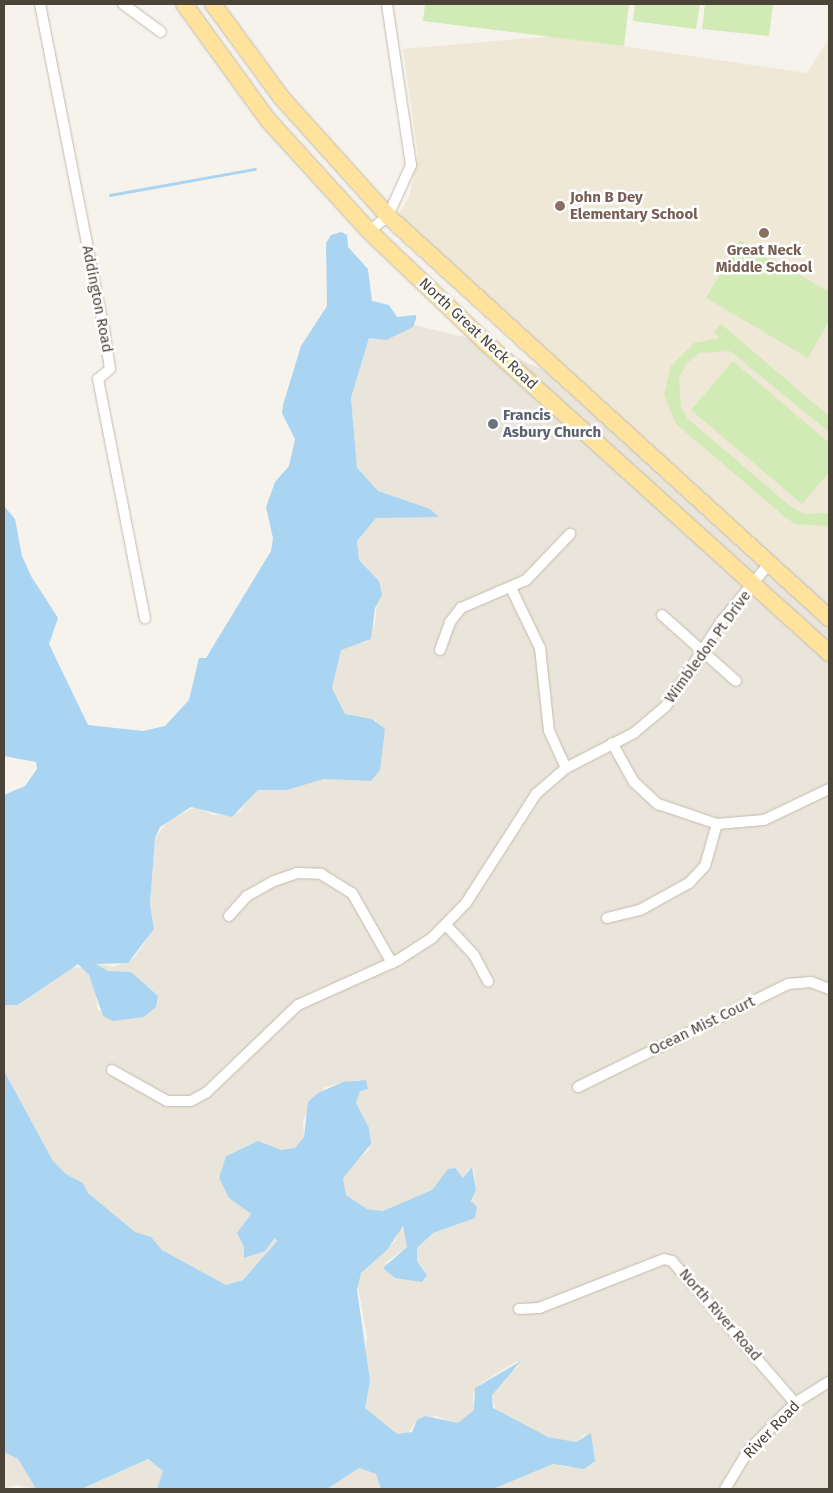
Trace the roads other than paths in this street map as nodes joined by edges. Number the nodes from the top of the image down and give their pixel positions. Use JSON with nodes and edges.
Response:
{"nodes":[{"id":1,"x":40,"y":4,"type":"edge"},
{"id":2,"x":123,"y":4,"type":"edge"},
{"id":3,"x":184,"y":4,"type":"edge"},
{"id":4,"x":213,"y":4,"type":"edge"},
{"id":5,"x":387,"y":4,"type":"edge"},
{"id":6,"x":161,"y":32,"type":"dead end"},
{"id":7,"x":388,"y":216,"type":"junction"},
{"id":8,"x":369,"y":231,"type":"junction"},
{"id":9,"x":570,"y":534,"type":"dead end"},
{"id":10,"x":768,"y":565,"type":"junction"},
{"id":11,"x":752,"y":585,"type":"junction"},
{"id":12,"x":511,"y":588,"type":"junction"},
{"id":13,"x":662,"y":615,"type":"dead end"},
{"id":14,"x":144,"y":618,"type":"dead end"},
{"id":15,"x":829,"y":618,"type":"edge"},
{"id":16,"x":440,"y":650,"type":"dead end"},
{"id":17,"x":702,"y":651,"type":"junction"},
{"id":18,"x":829,"y":653,"type":"edge"},
{"id":19,"x":736,"y":681,"type":"dead end"},
{"id":20,"x":612,"y":743,"type":"junction"},
{"id":21,"x":566,"y":768,"type":"junction"},
{"id":22,"x":829,"y":789,"type":"edge"},
{"id":23,"x":717,"y":824,"type":"junction"},
{"id":24,"x":229,"y":916,"type":"dead end"},
{"id":25,"x":606,"y":918,"type":"dead end"},
{"id":26,"x":446,"y":925,"type":"junction"},
{"id":27,"x":392,"y":963,"type":"junction"},
{"id":28,"x":488,"y":981,"type":"dead end"},
{"id":29,"x":829,"y":989,"type":"edge"},
{"id":30,"x":112,"y":1070,"type":"dead end"},
{"id":31,"x":578,"y":1086,"type":"dead end"},
{"id":32,"x":519,"y":1309,"type":"dead end"},
{"id":33,"x":829,"y":1382,"type":"edge"},
{"id":34,"x":795,"y":1403,"type":"junction"},
{"id":35,"x":726,"y":1489,"type":"edge"}],
"edges":[{"from":1,"to":14,"type":"street","name":"Addington Road"},
{"from":2,"to":6,"type":"street"},
{"from":3,"to":8,"type":"main road","name":"North Great Neck Road"},
{"from":4,"to":7,"type":"main road","name":"North Great Neck Road"},
{"from":5,"to":7,"type":"street"},
{"from":7,"to":8,"type":"street"},
{"from":7,"to":10,"type":"main road","name":"North Great Neck Road"},
{"from":8,"to":11,"type":"main road","name":"North Great Neck Road"},
{"from":9,"to":12,"type":"street"},
{"from":10,"to":11,"type":"street","name":"Wimbledon Pt Drive"},
{"from":10,"to":15,"type":"main road","name":"North Great Neck Road"},
{"from":11,"to":17,"type":"street","name":"Wimbledon Pt Drive"},
{"from":11,"to":18,"type":"main road","name":"North Great Neck Road"},
{"from":12,"to":16,"type":"street"},
{"from":12,"to":21,"type":"street"},
{"from":13,"to":17,"type":"street"},
{"from":17,"to":19,"type":"street"},
{"from":17,"to":20,"type":"street","name":"Wimbledon Pt Drive"},
{"from":20,"to":21,"type":"street","name":"Wimbledon Pt Drive"},
{"from":20,"to":23,"type":"street"},
{"from":21,"to":26,"type":"street","name":"Wimbledon Pt Drive"},
{"from":22,"to":23,"type":"street"},
{"from":23,"to":25,"type":"street"},
{"from":24,"to":27,"type":"street"},
{"from":26,"to":27,"type":"street","name":"Wimbledon Pt Drive"},
{"from":26,"to":28,"type":"street"},
{"from":27,"to":30,"type":"street","name":"Wimbledon Pt Drive"},
{"from":29,"to":31,"type":"street","name":"Ocean Mist Court"},
{"from":32,"to":34,"type":"street","name":"North River Road"},
{"from":33,"to":34,"type":"street","name":"River Road"},
{"from":34,"to":35,"type":"street","name":"River Road"}]}
